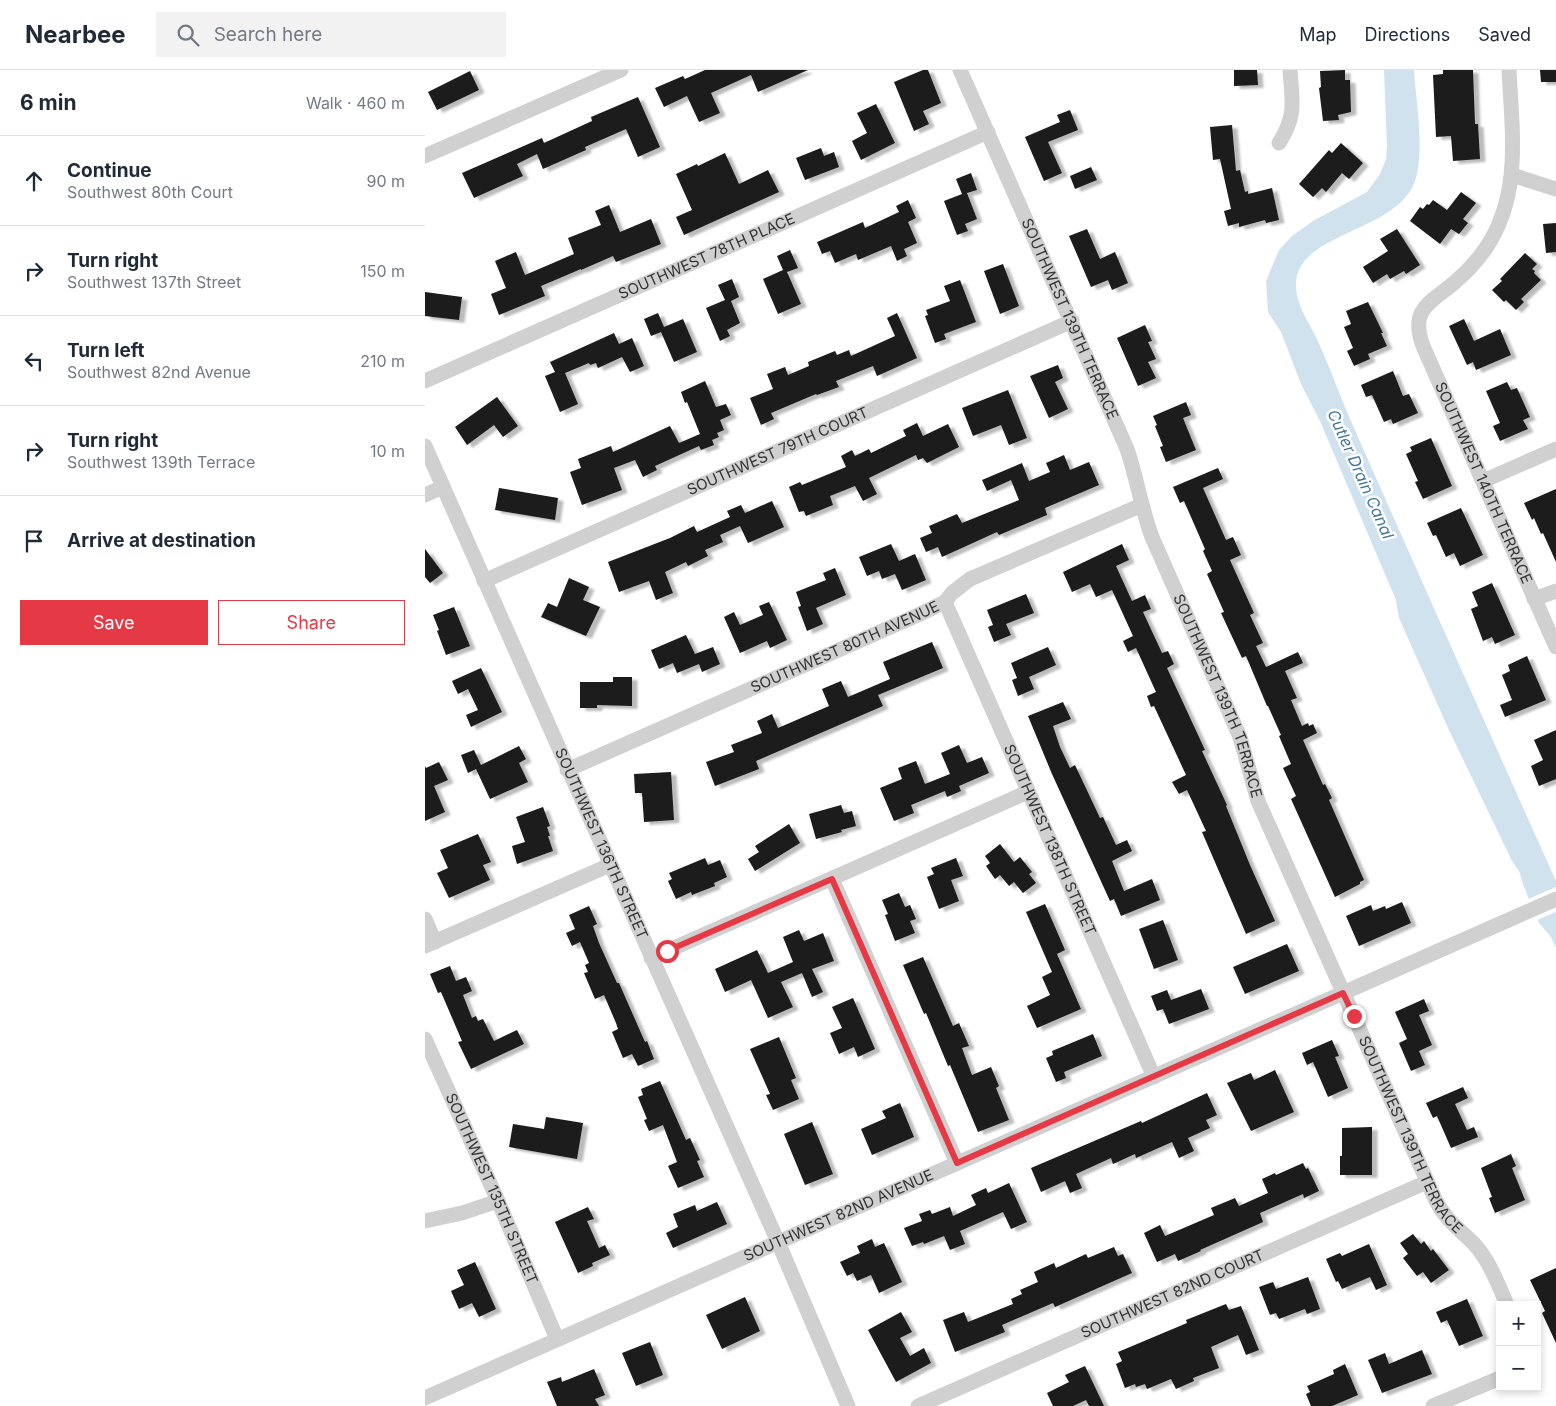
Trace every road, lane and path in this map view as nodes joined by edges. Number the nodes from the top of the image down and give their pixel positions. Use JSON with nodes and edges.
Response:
{"nodes":[{"id":1,"x":621,"y":70,"type":"edge"},
{"id":2,"x":961,"y":70,"type":"edge"},
{"id":3,"x":1290,"y":70,"type":"edge"},
{"id":4,"x":1509,"y":70,"type":"edge"},
{"id":5,"x":988,"y":132,"type":"junction"},
{"id":6,"x":1279,"y":143,"type":"dead end"},
{"id":7,"x":425,"y":156,"type":"edge"},
{"id":8,"x":1512,"y":175,"type":"junction"},
{"id":9,"x":1556,"y":189,"type":"edge"},
{"id":10,"x":1072,"y":321,"type":"junction"},
{"id":11,"x":425,"y":381,"type":"edge"},
{"id":12,"x":425,"y":446,"type":"edge"},
{"id":13,"x":1556,"y":449,"type":"edge"},
{"id":14,"x":1483,"y":481,"type":"junction"},
{"id":15,"x":443,"y":487,"type":"junction"},
{"id":16,"x":425,"y":495,"type":"edge"},
{"id":17,"x":1142,"y":504,"type":"junction"},
{"id":18,"x":484,"y":581,"type":"junction"},
{"id":19,"x":1556,"y":591,"type":"edge"},
{"id":20,"x":1534,"y":599,"type":"junction"},
{"id":21,"x":945,"y":602,"type":"junction"},
{"id":22,"x":1556,"y":647,"type":"edge"},
{"id":23,"x":567,"y":770,"type":"junction"},
{"id":24,"x":1028,"y":792,"type":"junction"},
{"id":25,"x":610,"y":864,"type":"junction"},
{"id":26,"x":832,"y":879,"type":"junction"},
{"id":27,"x":1556,"y":899,"type":"edge"},
{"id":28,"x":425,"y":919,"type":"edge"},
{"id":29,"x":430,"y":944,"type":"edge"},
{"id":30,"x":651,"y":958,"type":"junction"},
{"id":31,"x":1343,"y":993,"type":"junction"},
{"id":32,"x":425,"y":1039,"type":"edge"},
{"id":33,"x":1154,"y":1077,"type":"junction"},
{"id":34,"x":957,"y":1163,"type":"junction"},
{"id":35,"x":1427,"y":1182,"type":"junction"},
{"id":36,"x":498,"y":1201,"type":"junction"},
{"id":37,"x":425,"y":1221,"type":"edge"},
{"id":38,"x":778,"y":1242,"type":"junction"},
{"id":39,"x":1505,"y":1301,"type":"edge"},
{"id":40,"x":557,"y":1339,"type":"junction"},
{"id":41,"x":1496,"y":1380,"type":"edge"},
{"id":42,"x":425,"y":1398,"type":"edge"},
{"id":43,"x":848,"y":1406,"type":"edge"},
{"id":44,"x":918,"y":1406,"type":"edge"},
{"id":45,"x":1433,"y":1406,"type":"edge"}],
"edges":[{"from":1,"to":7,"type":"street"},
{"from":2,"to":5,"type":"street","name":"SOUTHWEST 139TH TERRACE"},
{"from":3,"to":6,"type":"street"},
{"from":4,"to":8,"type":"street"},
{"from":5,"to":10,"type":"street","name":"SOUTHWEST 139TH TERRACE"},
{"from":5,"to":11,"type":"street","name":"SOUTHWEST 78TH PLACE"},
{"from":8,"to":9,"type":"street"},
{"from":8,"to":14,"type":"street","name":"SOUTHWEST 140TH TERRACE"},
{"from":10,"to":17,"type":"street","name":"SOUTHWEST 139TH TERRACE"},
{"from":10,"to":18,"type":"street","name":"SOUTHWEST 79TH COURT"},
{"from":12,"to":15,"type":"street","name":"SOUTHWEST 136TH STREET"},
{"from":13,"to":14,"type":"street"},
{"from":14,"to":20,"type":"street","name":"SOUTHWEST 140TH TERRACE"},
{"from":15,"to":16,"type":"street"},
{"from":15,"to":18,"type":"street","name":"SOUTHWEST 136TH STREET"},
{"from":17,"to":21,"type":"street","name":"SOUTHWEST 80TH AVENUE"},
{"from":17,"to":31,"type":"street","name":"SOUTHWEST 139TH TERRACE"},
{"from":18,"to":23,"type":"street","name":"SOUTHWEST 136TH STREET"},
{"from":19,"to":20,"type":"street"},
{"from":20,"to":22,"type":"street","name":"SOUTHWEST 140TH TERRACE"},
{"from":21,"to":23,"type":"street","name":"SOUTHWEST 80TH AVENUE"},
{"from":21,"to":24,"type":"street","name":"SOUTHWEST 138TH STREET"},
{"from":23,"to":25,"type":"street","name":"SOUTHWEST 136TH STREET"},
{"from":24,"to":26,"type":"street"},
{"from":24,"to":33,"type":"street","name":"SOUTHWEST 138TH STREET"},
{"from":25,"to":29,"type":"street"},
{"from":25,"to":30,"type":"street","name":"SOUTHWEST 136TH STREET"},
{"from":26,"to":30,"type":"street"},
{"from":26,"to":34,"type":"street"},
{"from":27,"to":31,"type":"street","name":"SOUTHWEST 82ND AVENUE"},
{"from":28,"to":29,"type":"street"},
{"from":30,"to":38,"type":"street","name":"SOUTHWEST 136TH STREET"},
{"from":31,"to":33,"type":"street","name":"SOUTHWEST 82ND AVENUE"},
{"from":31,"to":35,"type":"street","name":"SOUTHWEST 139TH TERRACE"},
{"from":32,"to":36,"type":"street","name":"SOUTHWEST 135TH STREET"},
{"from":33,"to":34,"type":"street","name":"SOUTHWEST 82ND AVENUE"},
{"from":34,"to":38,"type":"street","name":"SOUTHWEST 82ND AVENUE"},
{"from":35,"to":39,"type":"street","name":"SOUTHWEST 139TH TERRACE"},
{"from":35,"to":44,"type":"street","name":"SOUTHWEST 82ND COURT"},
{"from":36,"to":37,"type":"street"},
{"from":36,"to":40,"type":"street","name":"SOUTHWEST 135TH STREET"},
{"from":38,"to":40,"type":"street","name":"SOUTHWEST 82ND AVENUE"},
{"from":38,"to":43,"type":"street","name":"SOUTHWEST 136TH STREET"},
{"from":40,"to":42,"type":"street","name":"SOUTHWEST 82ND AVENUE"},
{"from":41,"to":45,"type":"street"}]}
